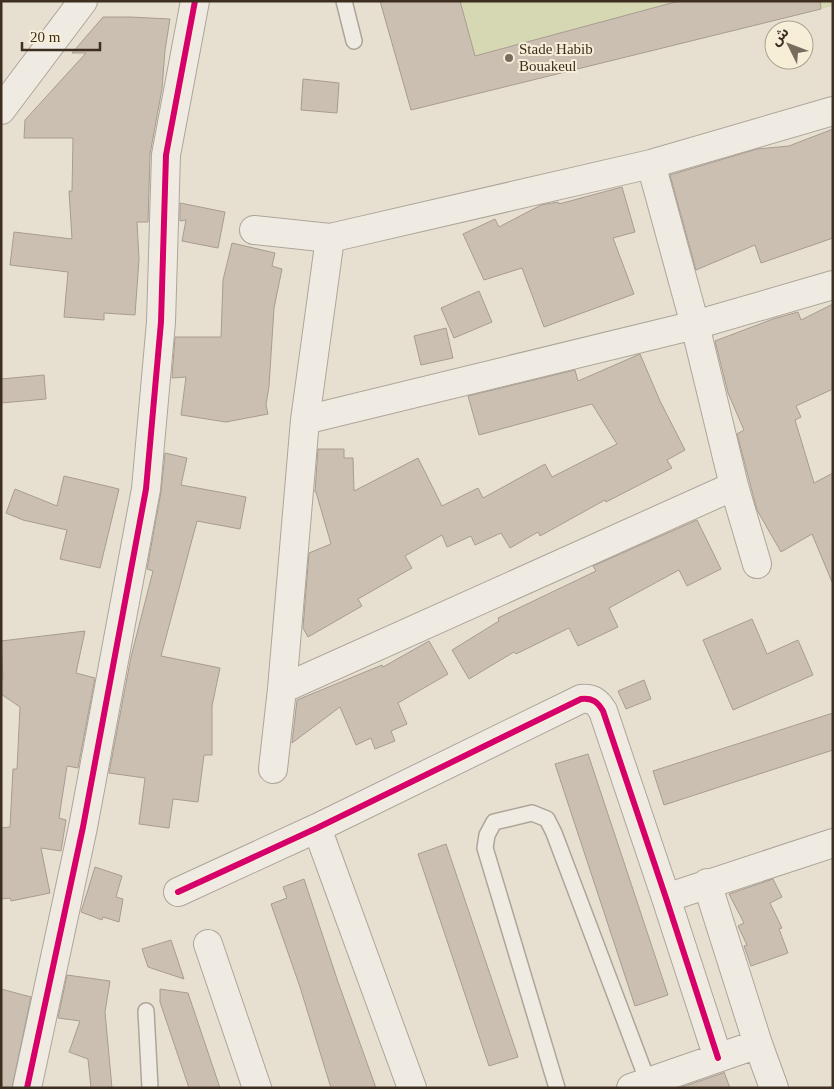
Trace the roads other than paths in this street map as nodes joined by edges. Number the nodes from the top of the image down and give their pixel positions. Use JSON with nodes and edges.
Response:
{"nodes":[{"id":1,"x":83,"y":1,"type":"edge"},
{"id":2,"x":195,"y":1,"type":"edge"},
{"id":3,"x":344,"y":1,"type":"edge"},
{"id":4,"x":354,"y":42,"type":"dead end"},
{"id":5,"x":1,"y":110,"type":"edge"},
{"id":6,"x":833,"y":111,"type":"edge"},
{"id":7,"x":651,"y":164,"type":"junction"},
{"id":8,"x":254,"y":230,"type":"dead end"},
{"id":9,"x":330,"y":238,"type":"junction"},
{"id":10,"x":833,"y":285,"type":"edge"},
{"id":11,"x":695,"y":325,"type":"junction"},
{"id":12,"x":305,"y":420,"type":"junction"},
{"id":13,"x":734,"y":486,"type":"junction"},
{"id":14,"x":757,"y":564,"type":"dead end"},
{"id":15,"x":282,"y":690,"type":"junction"},
{"id":16,"x":273,"y":769,"type":"dead end"},
{"id":17,"x":317,"y":828,"type":"junction"},
{"id":18,"x":833,"y":842,"type":"edge"},
{"id":19,"x":707,"y":883,"type":"junction"},
{"id":20,"x":178,"y":892,"type":"dead end"},
{"id":21,"x":666,"y":898,"type":"junction"},
{"id":22,"x":208,"y":944,"type":"dead end"},
{"id":23,"x":146,"y":1011,"type":"dead end"},
{"id":24,"x":758,"y":1044,"type":"junction"},
{"id":25,"x":718,"y":1058,"type":"junction"},
{"id":26,"x":639,"y":1085,"type":"edge"},
{"id":27,"x":27,"y":1088,"type":"edge"},
{"id":28,"x":150,"y":1088,"type":"edge"},
{"id":29,"x":257,"y":1088,"type":"edge"},
{"id":30,"x":412,"y":1088,"type":"edge"},
{"id":31,"x":557,"y":1088,"type":"edge"},
{"id":32,"x":774,"y":1088,"type":"edge"}],
"edges":[{"from":1,"to":5,"type":"street"},
{"from":2,"to":27,"type":"street"},
{"from":3,"to":4,"type":"lane"},
{"from":6,"to":7,"type":"street"},
{"from":7,"to":9,"type":"street"},
{"from":7,"to":11,"type":"street"},
{"from":8,"to":9,"type":"street"},
{"from":9,"to":12,"type":"street"},
{"from":10,"to":11,"type":"street"},
{"from":11,"to":12,"type":"street"},
{"from":11,"to":13,"type":"street"},
{"from":12,"to":15,"type":"street"},
{"from":13,"to":14,"type":"street"},
{"from":13,"to":15,"type":"street"},
{"from":15,"to":16,"type":"street"},
{"from":17,"to":20,"type":"street"},
{"from":17,"to":21,"type":"street"},
{"from":17,"to":30,"type":"street"},
{"from":18,"to":19,"type":"street"},
{"from":19,"to":21,"type":"street"},
{"from":19,"to":24,"type":"street"},
{"from":21,"to":25,"type":"street"},
{"from":22,"to":29,"type":"street"},
{"from":23,"to":28,"type":"lane"},
{"from":24,"to":25,"type":"street"},
{"from":24,"to":32,"type":"street"},
{"from":25,"to":26,"type":"street"},
{"from":26,"to":31,"type":"lane"}]}
